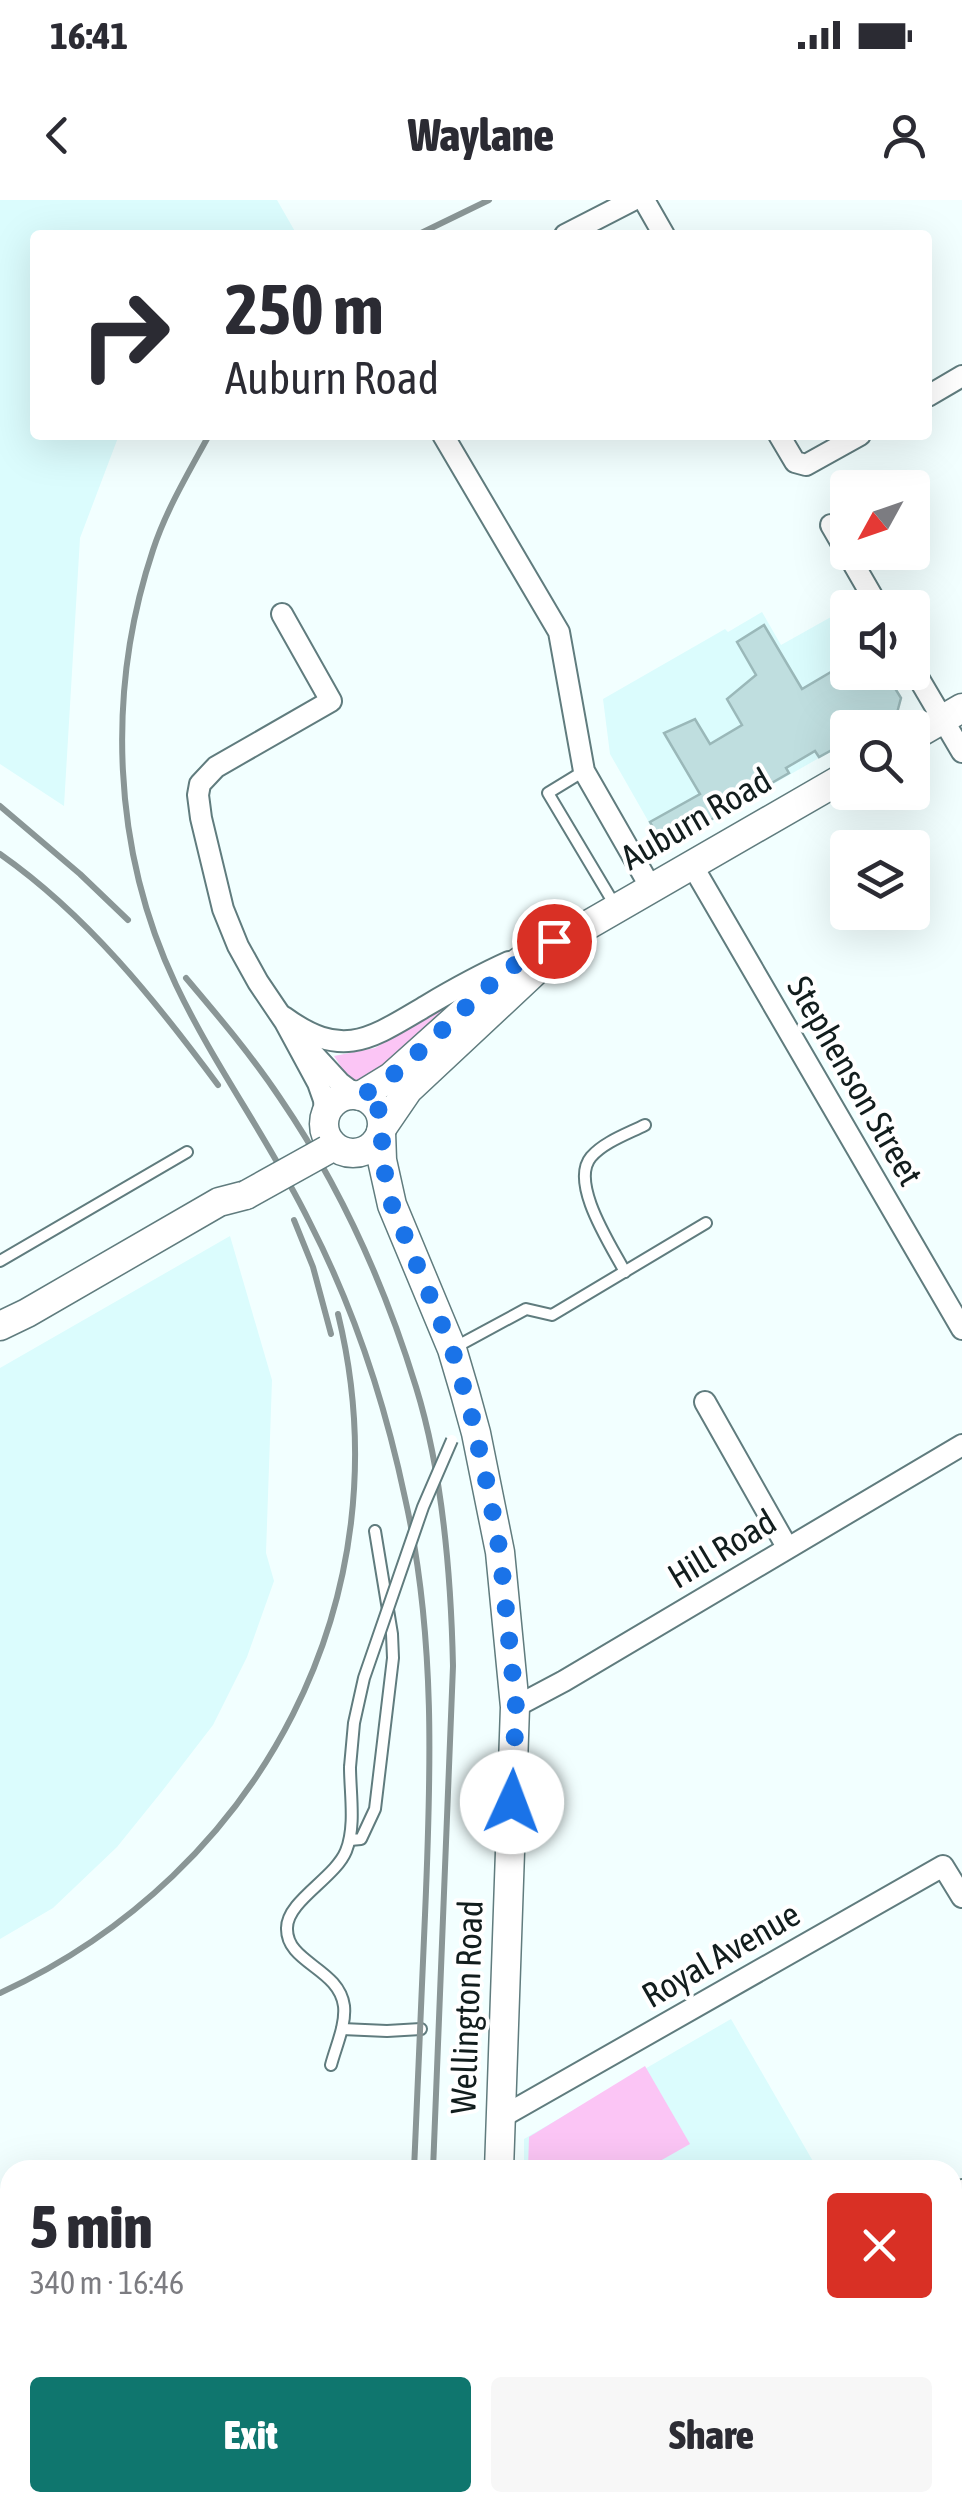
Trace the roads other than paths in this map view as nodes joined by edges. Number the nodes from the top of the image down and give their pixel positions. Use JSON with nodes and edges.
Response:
{"nodes":[{"id":1,"x":633,"y":200,"type":"edge"},
{"id":2,"x":644,"y":200,"type":"edge"},
{"id":3,"x":575,"y":230,"type":"edge"},
{"id":4,"x":661,"y":230,"type":"edge"},
{"id":5,"x":962,"y":376,"type":"edge"},
{"id":6,"x":932,"y":394,"type":"edge"},
{"id":7,"x":445,"y":440,"type":"edge"},
{"id":8,"x":851,"y":440,"type":"edge"},
{"id":9,"x":784,"y":443,"type":"edge"},
{"id":10,"x":282,"y":614,"type":"dead end"},
{"id":11,"x":930,"y":688,"type":"edge"},
{"id":12,"x":952,"y":714,"type":"edge"},
{"id":13,"x":930,"y":727,"type":"edge"},
{"id":14,"x":962,"y":752,"type":"edge"},
{"id":15,"x":584,"y":771,"type":"junction"},
{"id":16,"x":830,"y":785,"type":"edge"},
{"id":17,"x":692,"y":865,"type":"junction"},
{"id":18,"x":652,"y":888,"type":"junction"},
{"id":19,"x":617,"y":908,"type":"junction"},
{"id":20,"x":582,"y":929,"type":"junction"},
{"id":21,"x":539,"y":948,"type":"junction"},
{"id":22,"x":281,"y":1017,"type":"junction"},
{"id":23,"x":358,"y":1095,"type":"junction"},
{"id":24,"x":645,"y":1125,"type":"dead end"},
{"id":25,"x":382,"y":1130,"type":"junction"},
{"id":26,"x":331,"y":1137,"type":"junction"},
{"id":27,"x":187,"y":1152,"type":"dead end"},
{"id":28,"x":392,"y":1205,"type":"junction"},
{"id":29,"x":706,"y":1224,"type":"dead end"},
{"id":30,"x":0,"y":1261,"type":"edge"},
{"id":31,"x":626,"y":1272,"type":"junction"},
{"id":32,"x":0,"y":1326,"type":"edge"},
{"id":33,"x":962,"y":1330,"type":"edge"},
{"id":34,"x":452,"y":1349,"type":"junction"},
{"id":35,"x":705,"y":1402,"type":"dead end"},
{"id":36,"x":464,"y":1437,"type":"junction"},
{"id":37,"x":962,"y":1445,"type":"edge"},
{"id":38,"x":375,"y":1530,"type":"dead end"},
{"id":39,"x":787,"y":1547,"type":"junction"},
{"id":40,"x":516,"y":1707,"type":"junction"},
{"id":41,"x":350,"y":1840,"type":"junction"},
{"id":42,"x":962,"y":1897,"type":"edge"},
{"id":43,"x":342,"y":2029,"type":"junction"},
{"id":44,"x":421,"y":2029,"type":"dead end"},
{"id":45,"x":331,"y":2065,"type":"dead end"},
{"id":46,"x":500,"y":2118,"type":"junction"},
{"id":47,"x":499,"y":2160,"type":"edge"}],
"edges":[{"from":1,"to":3,"type":"street"},
{"from":2,"to":4,"type":"street"},
{"from":5,"to":6,"type":"street"},
{"from":7,"to":15,"type":"street"},
{"from":8,"to":9,"type":"street"},
{"from":10,"to":22,"type":"street"},
{"from":11,"to":12,"type":"street"},
{"from":12,"to":13,"type":"main road"},
{"from":12,"to":14,"type":"street"},
{"from":15,"to":18,"type":"street"},
{"from":15,"to":19,"type":"lane"},
{"from":16,"to":17,"type":"main road","name":"Auburn Road"},
{"from":17,"to":18,"type":"main road","name":"Auburn Road"},
{"from":17,"to":33,"type":"street","name":"Stephenson Street"},
{"from":18,"to":19,"type":"main road","name":"Auburn Road"},
{"from":19,"to":20,"type":"main road","name":"Auburn Road"},
{"from":20,"to":21,"type":"main road","name":"Auburn Road"},
{"from":20,"to":25,"type":"main road","name":"Auburn Road"},
{"from":21,"to":22,"type":"street","name":"Auburn Road"},
{"from":21,"to":23,"type":"main road","name":"Auburn Road"},
{"from":22,"to":23,"type":"street"},
{"from":22,"to":26,"type":"street"},
{"from":23,"to":25,"type":"main road"},
{"from":23,"to":26,"type":"main road"},
{"from":24,"to":31,"type":"lane"},
{"from":25,"to":26,"type":"main road"},
{"from":25,"to":28,"type":"main road","name":"Wellington Road"},
{"from":26,"to":28,"type":"main road","name":"Wellington Road"},
{"from":26,"to":32,"type":"main road","bridge":true},
{"from":27,"to":30,"type":"lane"},
{"from":28,"to":34,"type":"main road","name":"Wellington Road"},
{"from":29,"to":31,"type":"lane"},
{"from":31,"to":34,"type":"lane"},
{"from":34,"to":36,"type":"main road","name":"Wellington Road"},
{"from":35,"to":39,"type":"street"},
{"from":36,"to":40,"type":"main road","name":"Wellington Road"},
{"from":36,"to":41,"type":"lane","bridge":true},
{"from":37,"to":39,"type":"street","name":"Hill Road"},
{"from":38,"to":41,"type":"lane"},
{"from":39,"to":40,"type":"street","name":"Hill Road"},
{"from":40,"to":46,"type":"main road","name":"Wellington Road"},
{"from":41,"to":43,"type":"lane"},
{"from":42,"to":46,"type":"street","name":"Royal Avenue"},
{"from":43,"to":44,"type":"lane"},
{"from":43,"to":45,"type":"lane"},
{"from":46,"to":47,"type":"main road","name":"Wellington Road"}]}
